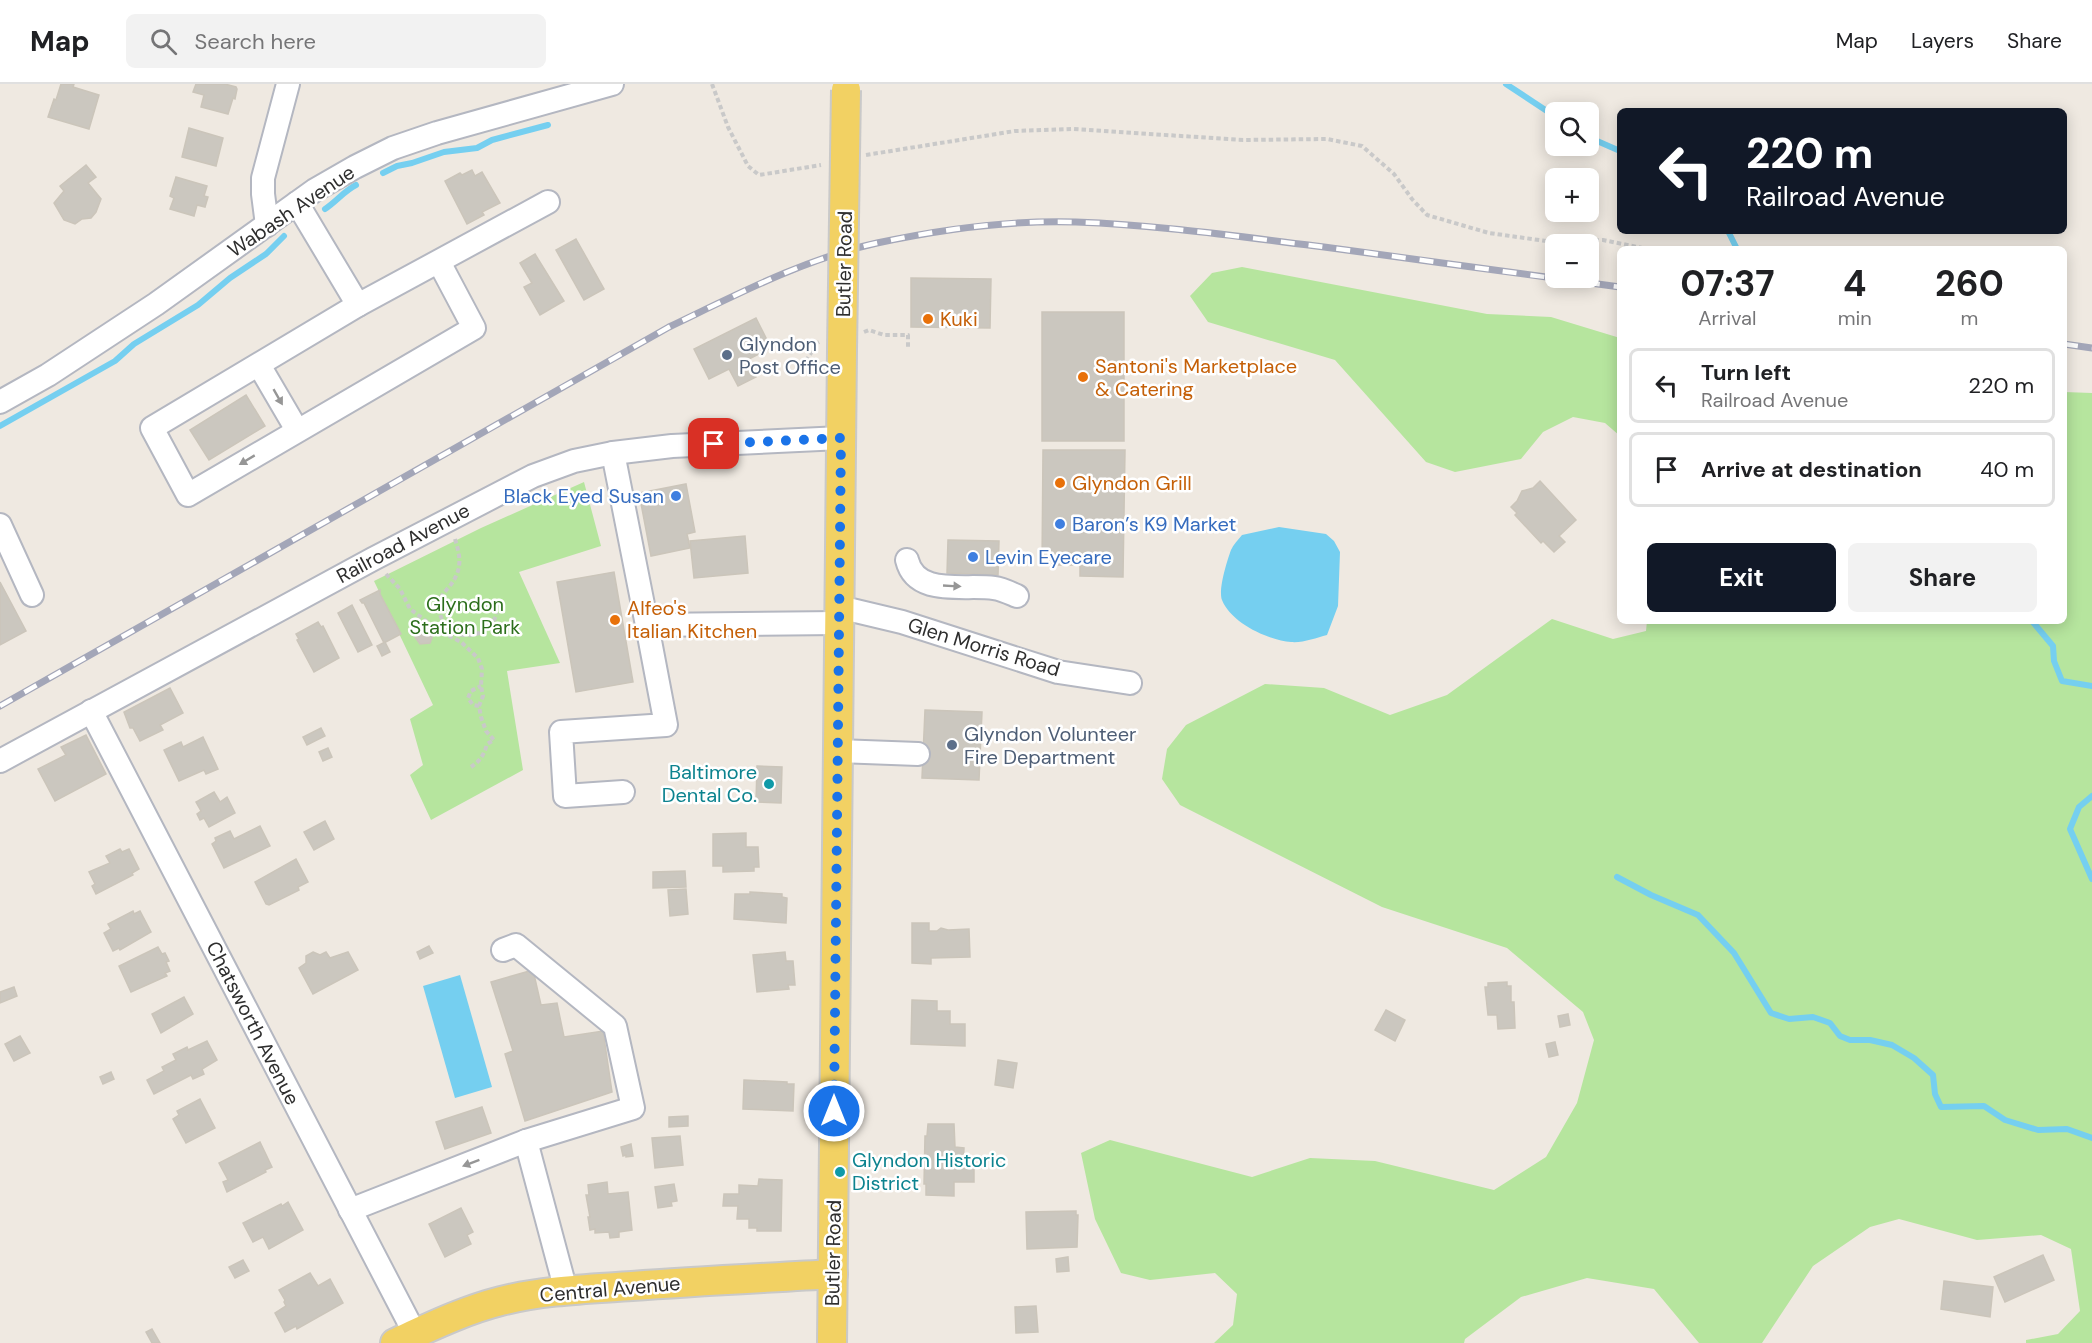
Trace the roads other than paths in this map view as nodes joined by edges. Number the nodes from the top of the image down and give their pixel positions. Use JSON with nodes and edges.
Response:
{"nodes":[{"id":1,"x":288,"y":84,"type":"edge"},
{"id":2,"x":612,"y":84,"type":"edge"},
{"id":3,"x":846,"y":87,"type":"edge"},
{"id":4,"x":548,"y":202,"type":"dead end"},
{"id":5,"x":300,"y":208,"type":"junction"},
{"id":6,"x":267,"y":225,"type":"junction"},
{"id":7,"x":439,"y":262,"type":"junction"},
{"id":8,"x":358,"y":305,"type":"junction"},
{"id":9,"x":259,"y":364,"type":"junction"},
{"id":10,"x":0,"y":402,"type":"edge"},
{"id":11,"x":297,"y":430,"type":"junction"},
{"id":12,"x":841,"y":438,"type":"junction"},
{"id":13,"x":613,"y":453,"type":"junction"},
{"id":14,"x":0,"y":525,"type":"edge"},
{"id":15,"x":907,"y":560,"type":"dead end"},
{"id":16,"x":32,"y":595,"type":"dead end"},
{"id":17,"x":1017,"y":596,"type":"dead end"},
{"id":18,"x":839,"y":615,"type":"junction"},
{"id":19,"x":647,"y":625,"type":"junction"},
{"id":20,"x":1130,"y":683,"type":"dead end"},
{"id":21,"x":91,"y":711,"type":"junction"},
{"id":22,"x":838,"y":751,"type":"junction"},
{"id":23,"x":918,"y":754,"type":"dead end"},
{"id":24,"x":0,"y":761,"type":"edge"},
{"id":25,"x":622,"y":792,"type":"dead end"},
{"id":26,"x":503,"y":950,"type":"dead end"},
{"id":27,"x":526,"y":1141,"type":"junction"},
{"id":28,"x":350,"y":1210,"type":"junction"},
{"id":29,"x":833,"y":1274,"type":"junction"},
{"id":30,"x":566,"y":1291,"type":"junction"},
{"id":31,"x":405,"y":1339,"type":"edge"},
{"id":32,"x":832,"y":1343,"type":"edge"}],
"edges":[{"from":1,"to":6,"type":"street"},
{"from":2,"to":5,"type":"street","name":"Wabash Avenue"},
{"from":3,"to":12,"type":"main road","name":"Butler Road","bridge":true},
{"from":4,"to":7,"type":"street"},
{"from":5,"to":6,"type":"street","name":"Wabash Avenue"},
{"from":5,"to":8,"type":"street"},
{"from":6,"to":10,"type":"street","name":"Wabash Avenue"},
{"from":7,"to":8,"type":"street"},
{"from":7,"to":11,"type":"street"},
{"from":8,"to":9,"type":"street"},
{"from":9,"to":11,"type":"street","one_way":true},
{"from":11,"to":9,"type":"street","one_way":true},
{"from":12,"to":13,"type":"street","name":"Railroad Avenue"},
{"from":12,"to":18,"type":"main road","name":"Butler Road"},
{"from":13,"to":19,"type":"street"},
{"from":13,"to":21,"type":"street","name":"Railroad Avenue"},
{"from":14,"to":16,"type":"street"},
{"from":15,"to":17,"type":"street","one_way":true},
{"from":18,"to":19,"type":"street","name":"Glen Morris Road"},
{"from":18,"to":20,"type":"street","name":"Glen Morris Road"},
{"from":18,"to":22,"type":"main road","name":"Butler Road"},
{"from":19,"to":25,"type":"street"},
{"from":21,"to":24,"type":"street","name":"Railroad Avenue"},
{"from":21,"to":28,"type":"street","name":"Chatsworth Avenue"},
{"from":22,"to":23,"type":"street"},
{"from":22,"to":29,"type":"main road","name":"Butler Road"},
{"from":26,"to":27,"type":"street"},
{"from":27,"to":28,"type":"street","one_way":true},
{"from":27,"to":30,"type":"street"},
{"from":28,"to":31,"type":"street","name":"Chatsworth Avenue"},
{"from":29,"to":30,"type":"main road","name":"Central Avenue"},
{"from":29,"to":32,"type":"main road","name":"Butler Road"},
{"from":30,"to":31,"type":"main road","name":"Central Avenue"}]}
